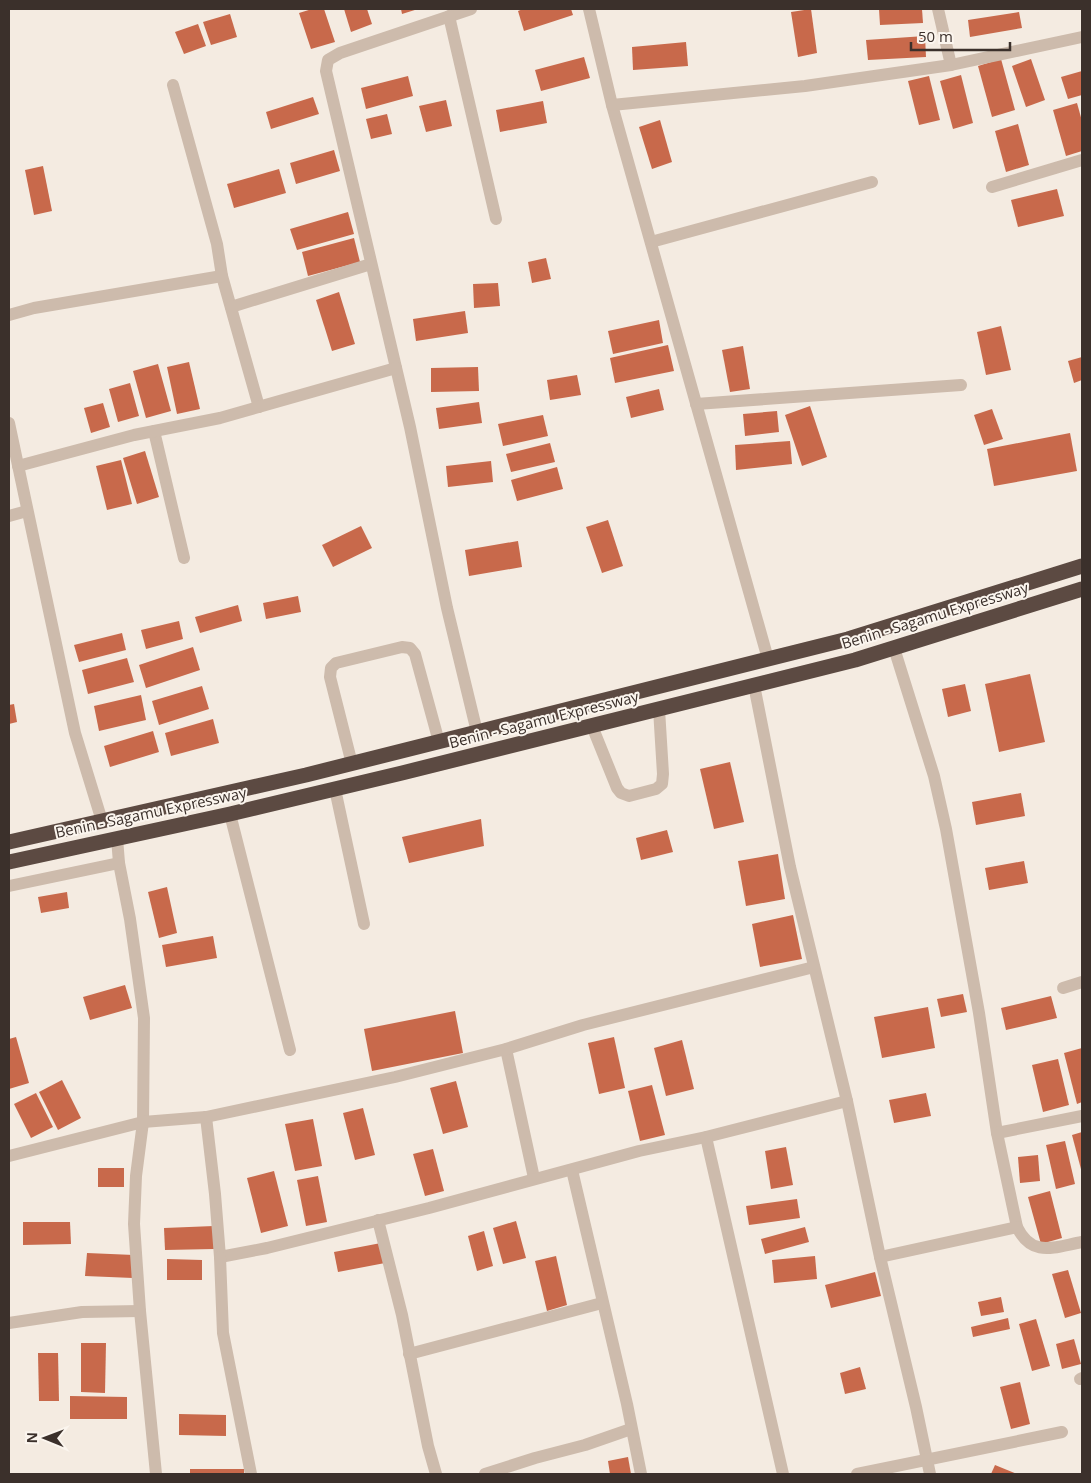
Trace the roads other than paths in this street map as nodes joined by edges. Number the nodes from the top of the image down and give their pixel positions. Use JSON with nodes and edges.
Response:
{"nodes":[{"id":1,"x":471,"y":9,"type":"edge"},
{"id":2,"x":589,"y":9,"type":"edge"},
{"id":3,"x":938,"y":9,"type":"edge"},
{"id":4,"x":449,"y":16,"type":"junction"},
{"id":5,"x":1082,"y":36,"type":"edge"},
{"id":6,"x":951,"y":65,"type":"junction"},
{"id":7,"x":174,"y":85,"type":"dead end"},
{"id":8,"x":612,"y":105,"type":"junction"},
{"id":9,"x":1082,"y":160,"type":"edge"},
{"id":10,"x":872,"y":182,"type":"dead end"},
{"id":11,"x":992,"y":188,"type":"dead end"},
{"id":12,"x":496,"y":219,"type":"dead end"},
{"id":13,"x":651,"y":242,"type":"junction"},
{"id":14,"x":371,"y":264,"type":"junction"},
{"id":15,"x":222,"y":276,"type":"junction"},
{"id":16,"x":231,"y":307,"type":"junction"},
{"id":17,"x":9,"y":315,"type":"edge"},
{"id":18,"x":396,"y":368,"type":"junction"},
{"id":19,"x":961,"y":385,"type":"dead end"},
{"id":20,"x":696,"y":404,"type":"junction"},
{"id":21,"x":259,"y":407,"type":"junction"},
{"id":22,"x":9,"y":428,"type":"edge"},
{"id":23,"x":154,"y":431,"type":"junction"},
{"id":24,"x":18,"y":466,"type":"junction"},
{"id":25,"x":27,"y":511,"type":"junction"},
{"id":26,"x":9,"y":516,"type":"edge"},
{"id":27,"x":184,"y":558,"type":"dead end"},
{"id":28,"x":1082,"y":566,"type":"edge"},
{"id":29,"x":1082,"y":589,"type":"edge"},
{"id":30,"x":894,"y":648,"type":"junction"},
{"id":31,"x":768,"y":659,"type":"junction"},
{"id":32,"x":754,"y":685,"type":"junction"},
{"id":33,"x":659,"y":709,"type":"junction"},
{"id":34,"x":592,"y":726,"type":"junction"},
{"id":35,"x":477,"y":732,"type":"junction"},
{"id":36,"x":439,"y":742,"type":"junction"},
{"id":37,"x":352,"y":764,"type":"junction"},
{"id":38,"x":335,"y":789,"type":"junction"},
{"id":39,"x":230,"y":814,"type":"junction"},
{"id":40,"x":102,"y":821,"type":"junction"},
{"id":41,"x":117,"y":838,"type":"junction"},
{"id":42,"x":9,"y":842,"type":"edge"},
{"id":43,"x":9,"y":862,"type":"edge"},
{"id":44,"x":118,"y":863,"type":"junction"},
{"id":45,"x":9,"y":886,"type":"edge"},
{"id":46,"x":364,"y":924,"type":"dead end"},
{"id":47,"x":814,"y":967,"type":"junction"},
{"id":48,"x":1082,"y":982,"type":"edge"},
{"id":49,"x":1063,"y":988,"type":"dead end"},
{"id":50,"x":290,"y":1050,"type":"dead end"},
{"id":51,"x":506,"y":1050,"type":"junction"},
{"id":52,"x":847,"y":1101,"type":"junction"},
{"id":53,"x":1082,"y":1116,"type":"edge"},
{"id":54,"x":206,"y":1117,"type":"junction"},
{"id":55,"x":143,"y":1122,"type":"junction"},
{"id":56,"x":997,"y":1133,"type":"junction"},
{"id":57,"x":706,"y":1137,"type":"junction"},
{"id":58,"x":9,"y":1156,"type":"edge"},
{"id":59,"x":572,"y":1170,"type":"junction"},
{"id":60,"x":534,"y":1178,"type":"junction"},
{"id":61,"x":378,"y":1220,"type":"junction"},
{"id":62,"x":1017,"y":1226,"type":"junction"},
{"id":63,"x":1082,"y":1242,"type":"edge"},
{"id":64,"x":220,"y":1257,"type":"junction"},
{"id":65,"x":880,"y":1257,"type":"junction"},
{"id":66,"x":602,"y":1303,"type":"junction"},
{"id":67,"x":140,"y":1311,"type":"junction"},
{"id":68,"x":9,"y":1323,"type":"edge"},
{"id":69,"x":409,"y":1354,"type":"junction"},
{"id":70,"x":631,"y":1429,"type":"junction"},
{"id":71,"x":1062,"y":1432,"type":"dead end"},
{"id":72,"x":927,"y":1460,"type":"junction"},
{"id":73,"x":156,"y":1474,"type":"edge"},
{"id":74,"x":251,"y":1474,"type":"edge"},
{"id":75,"x":436,"y":1474,"type":"edge"},
{"id":76,"x":485,"y":1474,"type":"edge"},
{"id":77,"x":641,"y":1474,"type":"edge"},
{"id":78,"x":783,"y":1474,"type":"edge"},
{"id":79,"x":857,"y":1474,"type":"edge"},
{"id":80,"x":930,"y":1474,"type":"edge"}],
"edges":[{"from":1,"to":4,"type":"street"},
{"from":2,"to":8,"type":"street"},
{"from":3,"to":6,"type":"street"},
{"from":4,"to":12,"type":"street"},
{"from":4,"to":14,"type":"street"},
{"from":5,"to":6,"type":"street"},
{"from":6,"to":8,"type":"street"},
{"from":7,"to":15,"type":"street"},
{"from":8,"to":13,"type":"street"},
{"from":9,"to":11,"type":"street"},
{"from":10,"to":13,"type":"street"},
{"from":13,"to":20,"type":"street"},
{"from":14,"to":16,"type":"street"},
{"from":14,"to":18,"type":"street"},
{"from":15,"to":16,"type":"street"},
{"from":15,"to":17,"type":"street"},
{"from":16,"to":21,"type":"street"},
{"from":18,"to":21,"type":"street"},
{"from":18,"to":35,"type":"street"},
{"from":19,"to":20,"type":"street"},
{"from":20,"to":31,"type":"street"},
{"from":21,"to":23,"type":"street"},
{"from":22,"to":24,"type":"street"},
{"from":23,"to":24,"type":"street"},
{"from":23,"to":27,"type":"street"},
{"from":24,"to":25,"type":"street"},
{"from":25,"to":26,"type":"street"},
{"from":25,"to":40,"type":"street"},
{"from":28,"to":31,"type":"highway"},
{"from":29,"to":30,"type":"highway","name":"Benin - Sagamu Expressway"},
{"from":30,"to":32,"type":"highway","name":"Benin - Sagamu Expressway"},
{"from":30,"to":56,"type":"street"},
{"from":31,"to":35,"type":"highway"},
{"from":32,"to":33,"type":"highway","name":"Benin - Sagamu Expressway"},
{"from":32,"to":47,"type":"street"},
{"from":33,"to":34,"type":"highway","name":"Benin - Sagamu Expressway"},
{"from":33,"to":34,"type":"street"},
{"from":34,"to":38,"type":"highway","name":"Benin - Sagamu Expressway"},
{"from":35,"to":36,"type":"highway"},
{"from":36,"to":37,"type":"highway"},
{"from":36,"to":37,"type":"street"},
{"from":37,"to":40,"type":"highway"},
{"from":38,"to":39,"type":"highway","name":"Benin - Sagamu Expressway"},
{"from":38,"to":46,"type":"street"},
{"from":39,"to":41,"type":"highway","name":"Benin - Sagamu Expressway"},
{"from":39,"to":50,"type":"street"},
{"from":40,"to":42,"type":"highway"},
{"from":41,"to":43,"type":"highway","name":"Benin - Sagamu Expressway"},
{"from":41,"to":44,"type":"street"},
{"from":44,"to":45,"type":"street"},
{"from":44,"to":55,"type":"street"},
{"from":47,"to":51,"type":"street"},
{"from":47,"to":52,"type":"street"},
{"from":48,"to":49,"type":"street"},
{"from":51,"to":54,"type":"street"},
{"from":51,"to":60,"type":"street"},
{"from":52,"to":57,"type":"street"},
{"from":52,"to":65,"type":"street"},
{"from":53,"to":56,"type":"street"},
{"from":54,"to":55,"type":"street"},
{"from":54,"to":64,"type":"street"},
{"from":55,"to":58,"type":"street"},
{"from":55,"to":67,"type":"street"},
{"from":56,"to":62,"type":"street"},
{"from":57,"to":59,"type":"street"},
{"from":57,"to":78,"type":"street"},
{"from":59,"to":60,"type":"street"},
{"from":59,"to":66,"type":"street"},
{"from":60,"to":61,"type":"street"},
{"from":61,"to":64,"type":"street"},
{"from":61,"to":69,"type":"street"},
{"from":62,"to":63,"type":"street"},
{"from":62,"to":65,"type":"street"},
{"from":64,"to":74,"type":"street"},
{"from":65,"to":72,"type":"street"},
{"from":66,"to":69,"type":"street"},
{"from":66,"to":70,"type":"street"},
{"from":67,"to":68,"type":"street"},
{"from":67,"to":73,"type":"street"},
{"from":69,"to":75,"type":"street"},
{"from":70,"to":76,"type":"street"},
{"from":70,"to":77,"type":"street"},
{"from":71,"to":72,"type":"street"},
{"from":72,"to":79,"type":"street"},
{"from":72,"to":80,"type":"street"}]}
